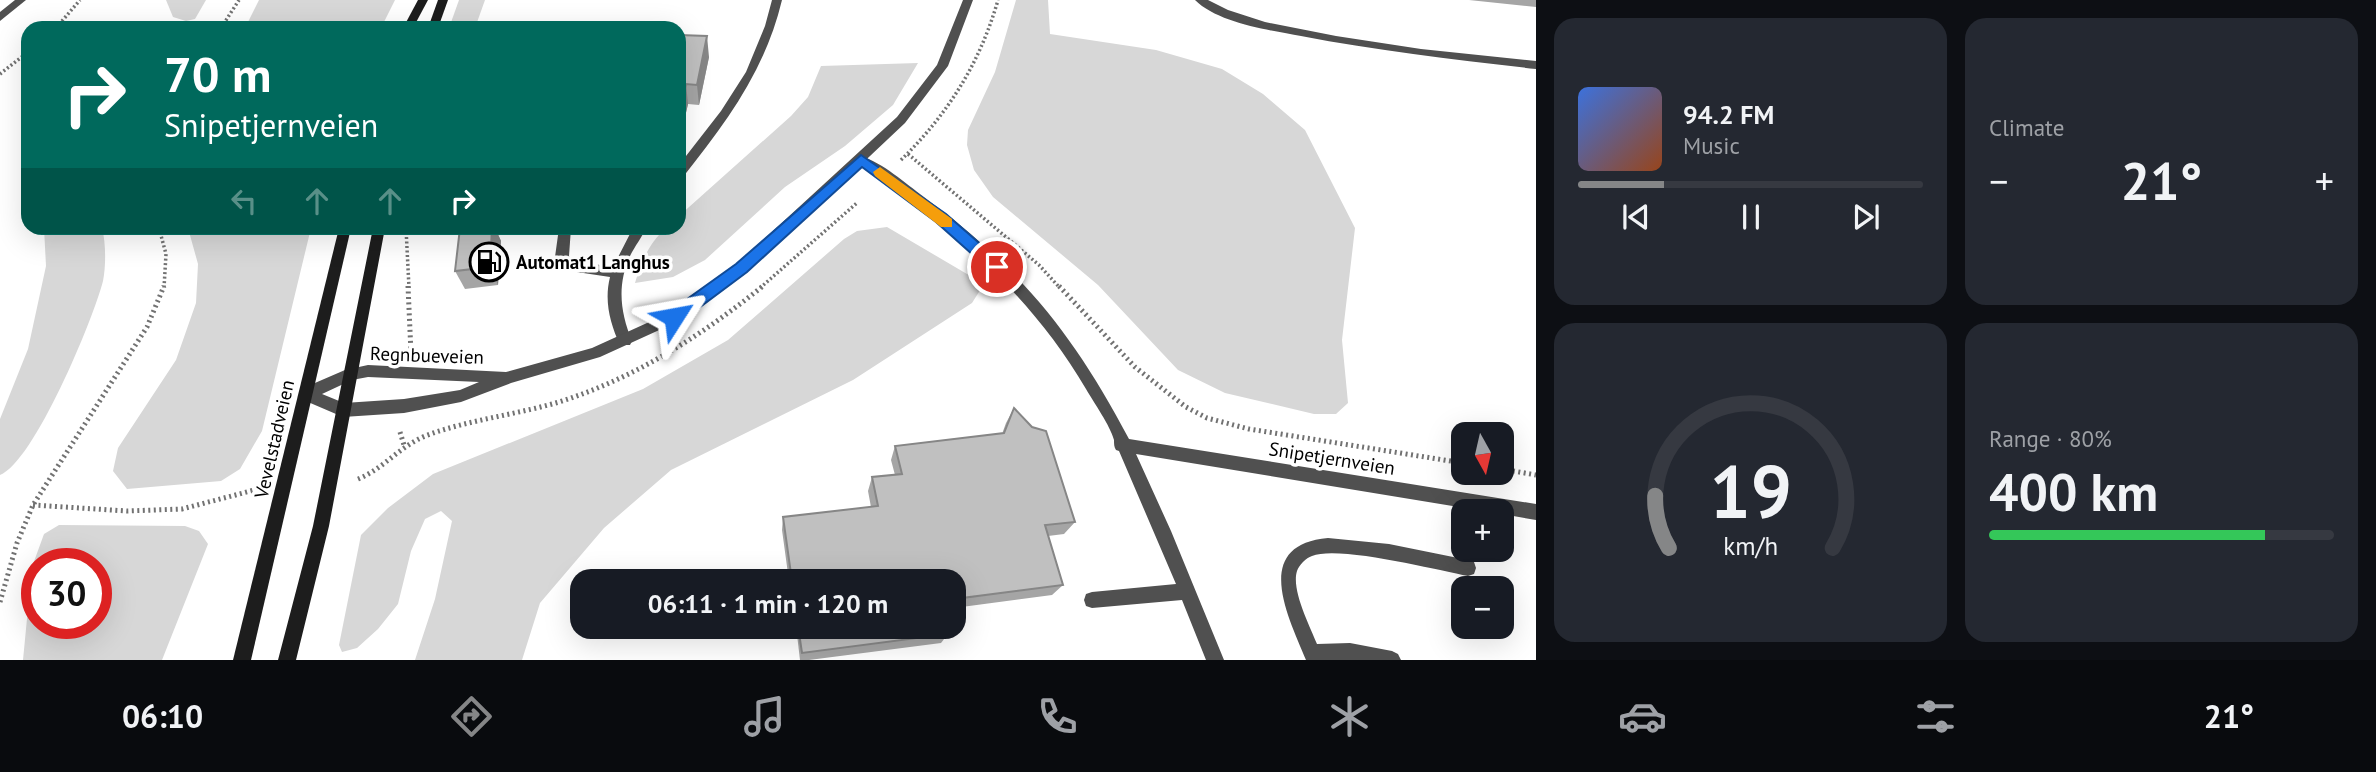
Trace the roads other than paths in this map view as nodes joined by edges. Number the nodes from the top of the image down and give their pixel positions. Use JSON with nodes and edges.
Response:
{"nodes":[{"id":1,"x":20,"y":0,"type":"edge"},
{"id":2,"x":422,"y":0,"type":"edge"},
{"id":3,"x":443,"y":0,"type":"edge"},
{"id":4,"x":777,"y":0,"type":"edge"},
{"id":5,"x":968,"y":0,"type":"edge"},
{"id":6,"x":1200,"y":0,"type":"edge"},
{"id":7,"x":0,"y":18,"type":"edge"},
{"id":8,"x":412,"y":21,"type":"edge"},
{"id":9,"x":436,"y":21,"type":"edge"},
{"id":10,"x":1536,"y":65,"type":"edge"},
{"id":11,"x":861,"y":160,"type":"junction"},
{"id":12,"x":686,"y":165,"type":"edge"},
{"id":13,"x":343,"y":235,"type":"edge"},
{"id":14,"x":378,"y":235,"type":"edge"},
{"id":15,"x":564,"y":235,"type":"edge"},
{"id":16,"x":637,"y":235,"type":"edge"},
{"id":17,"x":618,"y":273,"type":"junction"},
{"id":18,"x":625,"y":341,"type":"junction"},
{"id":19,"x":350,"y":374,"type":"junction"},
{"id":20,"x":509,"y":377,"type":"junction"},
{"id":21,"x":306,"y":394,"type":"junction"},
{"id":22,"x":343,"y":410,"type":"junction"},
{"id":23,"x":1121,"y":445,"type":"junction"},
{"id":24,"x":1536,"y":512,"type":"edge"},
{"id":25,"x":1468,"y":568,"type":"dead end"},
{"id":26,"x":1186,"y":591,"type":"junction"},
{"id":27,"x":1092,"y":600,"type":"dead end"},
{"id":28,"x":1313,"y":657,"type":"edge"},
{"id":29,"x":242,"y":660,"type":"edge"},
{"id":30,"x":287,"y":660,"type":"edge"},
{"id":31,"x":1215,"y":660,"type":"edge"},
{"id":32,"x":1392,"y":660,"type":"edge"}],
"edges":[{"from":1,"to":7,"type":"street"},
{"from":2,"to":8,"type":"main road"},
{"from":3,"to":9,"type":"main road"},
{"from":4,"to":12,"type":"street"},
{"from":5,"to":11,"type":"street","name":"Regnbueveien"},
{"from":6,"to":10,"type":"street"},
{"from":11,"to":18,"type":"street","name":"Regnbueveien"},
{"from":11,"to":23,"type":"street"},
{"from":13,"to":21,"type":"main road","name":"Vevelstadveien"},
{"from":14,"to":19,"type":"main road"},
{"from":15,"to":17,"type":"street"},
{"from":16,"to":17,"type":"street"},
{"from":17,"to":18,"type":"street"},
{"from":18,"to":20,"type":"street","name":"Regnbueveien"},
{"from":19,"to":20,"type":"street","name":"Regnbueveien"},
{"from":19,"to":21,"type":"street","name":"Regnbueveien"},
{"from":19,"to":22,"type":"main road"},
{"from":20,"to":22,"type":"street","name":"Regnbueveien"},
{"from":21,"to":22,"type":"street","name":"Regnbueveien"},
{"from":21,"to":29,"type":"main road","name":"Vevelstadveien"},
{"from":22,"to":30,"type":"main road"},
{"from":23,"to":24,"type":"street","name":"Snipetjernveien"},
{"from":23,"to":26,"type":"street"},
{"from":25,"to":28,"type":"street"},
{"from":26,"to":27,"type":"street"},
{"from":26,"to":31,"type":"street"},
{"from":28,"to":32,"type":"street"}]}
